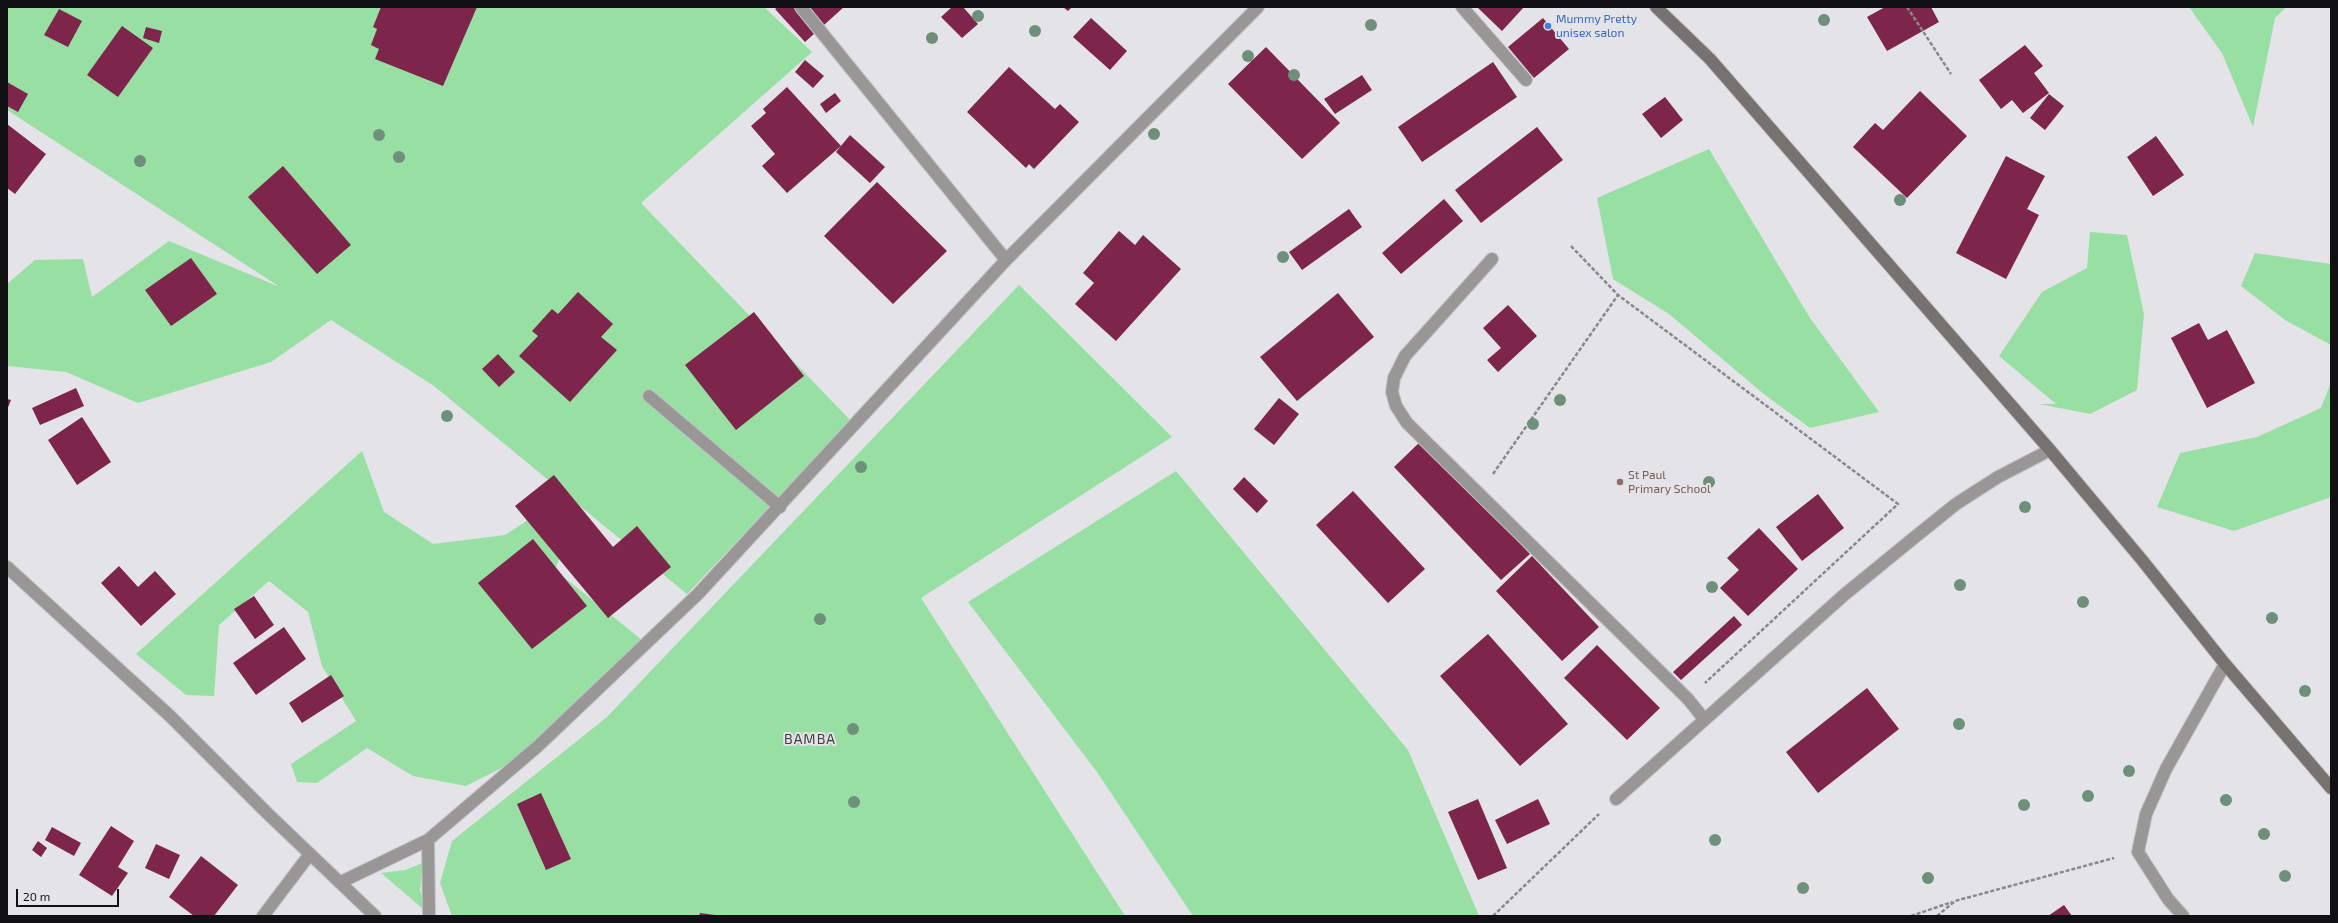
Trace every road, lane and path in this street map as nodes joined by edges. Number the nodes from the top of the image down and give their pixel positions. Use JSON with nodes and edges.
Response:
{"nodes":[{"id":1,"x":801,"y":7,"type":"edge"},
{"id":2,"x":1258,"y":7,"type":"edge"},
{"id":3,"x":1462,"y":7,"type":"edge"},
{"id":4,"x":1656,"y":7,"type":"edge"},
{"id":5,"x":1907,"y":7,"type":"edge"},
{"id":6,"x":1950,"y":74,"type":"dead end"},
{"id":7,"x":1526,"y":80,"type":"dead end"},
{"id":8,"x":1571,"y":246,"type":"dead end"},
{"id":9,"x":1492,"y":259,"type":"dead end"},
{"id":10,"x":1006,"y":260,"type":"junction"},
{"id":11,"x":1618,"y":296,"type":"junction"},
{"id":12,"x":649,"y":396,"type":"dead end"},
{"id":13,"x":2050,"y":450,"type":"junction"},
{"id":14,"x":1479,"y":494,"type":"junction"},
{"id":15,"x":780,"y":507,"type":"junction"},
{"id":16,"x":7,"y":566,"type":"edge"},
{"id":17,"x":2225,"y":664,"type":"junction"},
{"id":18,"x":1688,"y":699,"type":"junction"},
{"id":19,"x":1704,"y":719,"type":"junction"},
{"id":20,"x":2331,"y":788,"type":"edge"},
{"id":21,"x":1616,"y":799,"type":"joint"},
{"id":22,"x":428,"y":840,"type":"junction"},
{"id":23,"x":2138,"y":852,"type":"junction"},
{"id":24,"x":310,"y":854,"type":"junction"},
{"id":25,"x":341,"y":882,"type":"junction"},
{"id":26,"x":1955,"y":901,"type":"junction"},
{"id":27,"x":263,"y":916,"type":"edge"},
{"id":28,"x":375,"y":916,"type":"edge"},
{"id":29,"x":429,"y":916,"type":"edge"},
{"id":30,"x":1493,"y":916,"type":"edge"},
{"id":31,"x":1912,"y":916,"type":"edge"},
{"id":32,"x":1937,"y":916,"type":"edge"},
{"id":33,"x":2183,"y":916,"type":"edge"}],
"edges":[{"from":1,"to":10,"type":"street"},
{"from":2,"to":10,"type":"street"},
{"from":3,"to":7,"type":"street"},
{"from":4,"to":13,"type":"street"},
{"from":5,"to":6,"type":"path"},
{"from":8,"to":11,"type":"path"},
{"from":9,"to":14,"type":"street"},
{"from":10,"to":15,"type":"street"},
{"from":11,"to":14,"type":"path"},
{"from":11,"to":18,"type":"path"},
{"from":12,"to":15,"type":"street"},
{"from":13,"to":17,"type":"street"},
{"from":13,"to":19,"type":"street"},
{"from":14,"to":18,"type":"street"},
{"from":15,"to":22,"type":"street"},
{"from":16,"to":24,"type":"street"},
{"from":17,"to":20,"type":"street"},
{"from":17,"to":23,"type":"street"},
{"from":18,"to":19,"type":"street"},
{"from":19,"to":21,"type":"street"},
{"from":21,"to":30,"type":"path"},
{"from":22,"to":25,"type":"street"},
{"from":22,"to":29,"type":"street"},
{"from":23,"to":26,"type":"path"},
{"from":23,"to":33,"type":"street"},
{"from":24,"to":25,"type":"street"},
{"from":24,"to":27,"type":"street"},
{"from":25,"to":28,"type":"street"},
{"from":26,"to":31,"type":"path"},
{"from":26,"to":32,"type":"path"}]}
